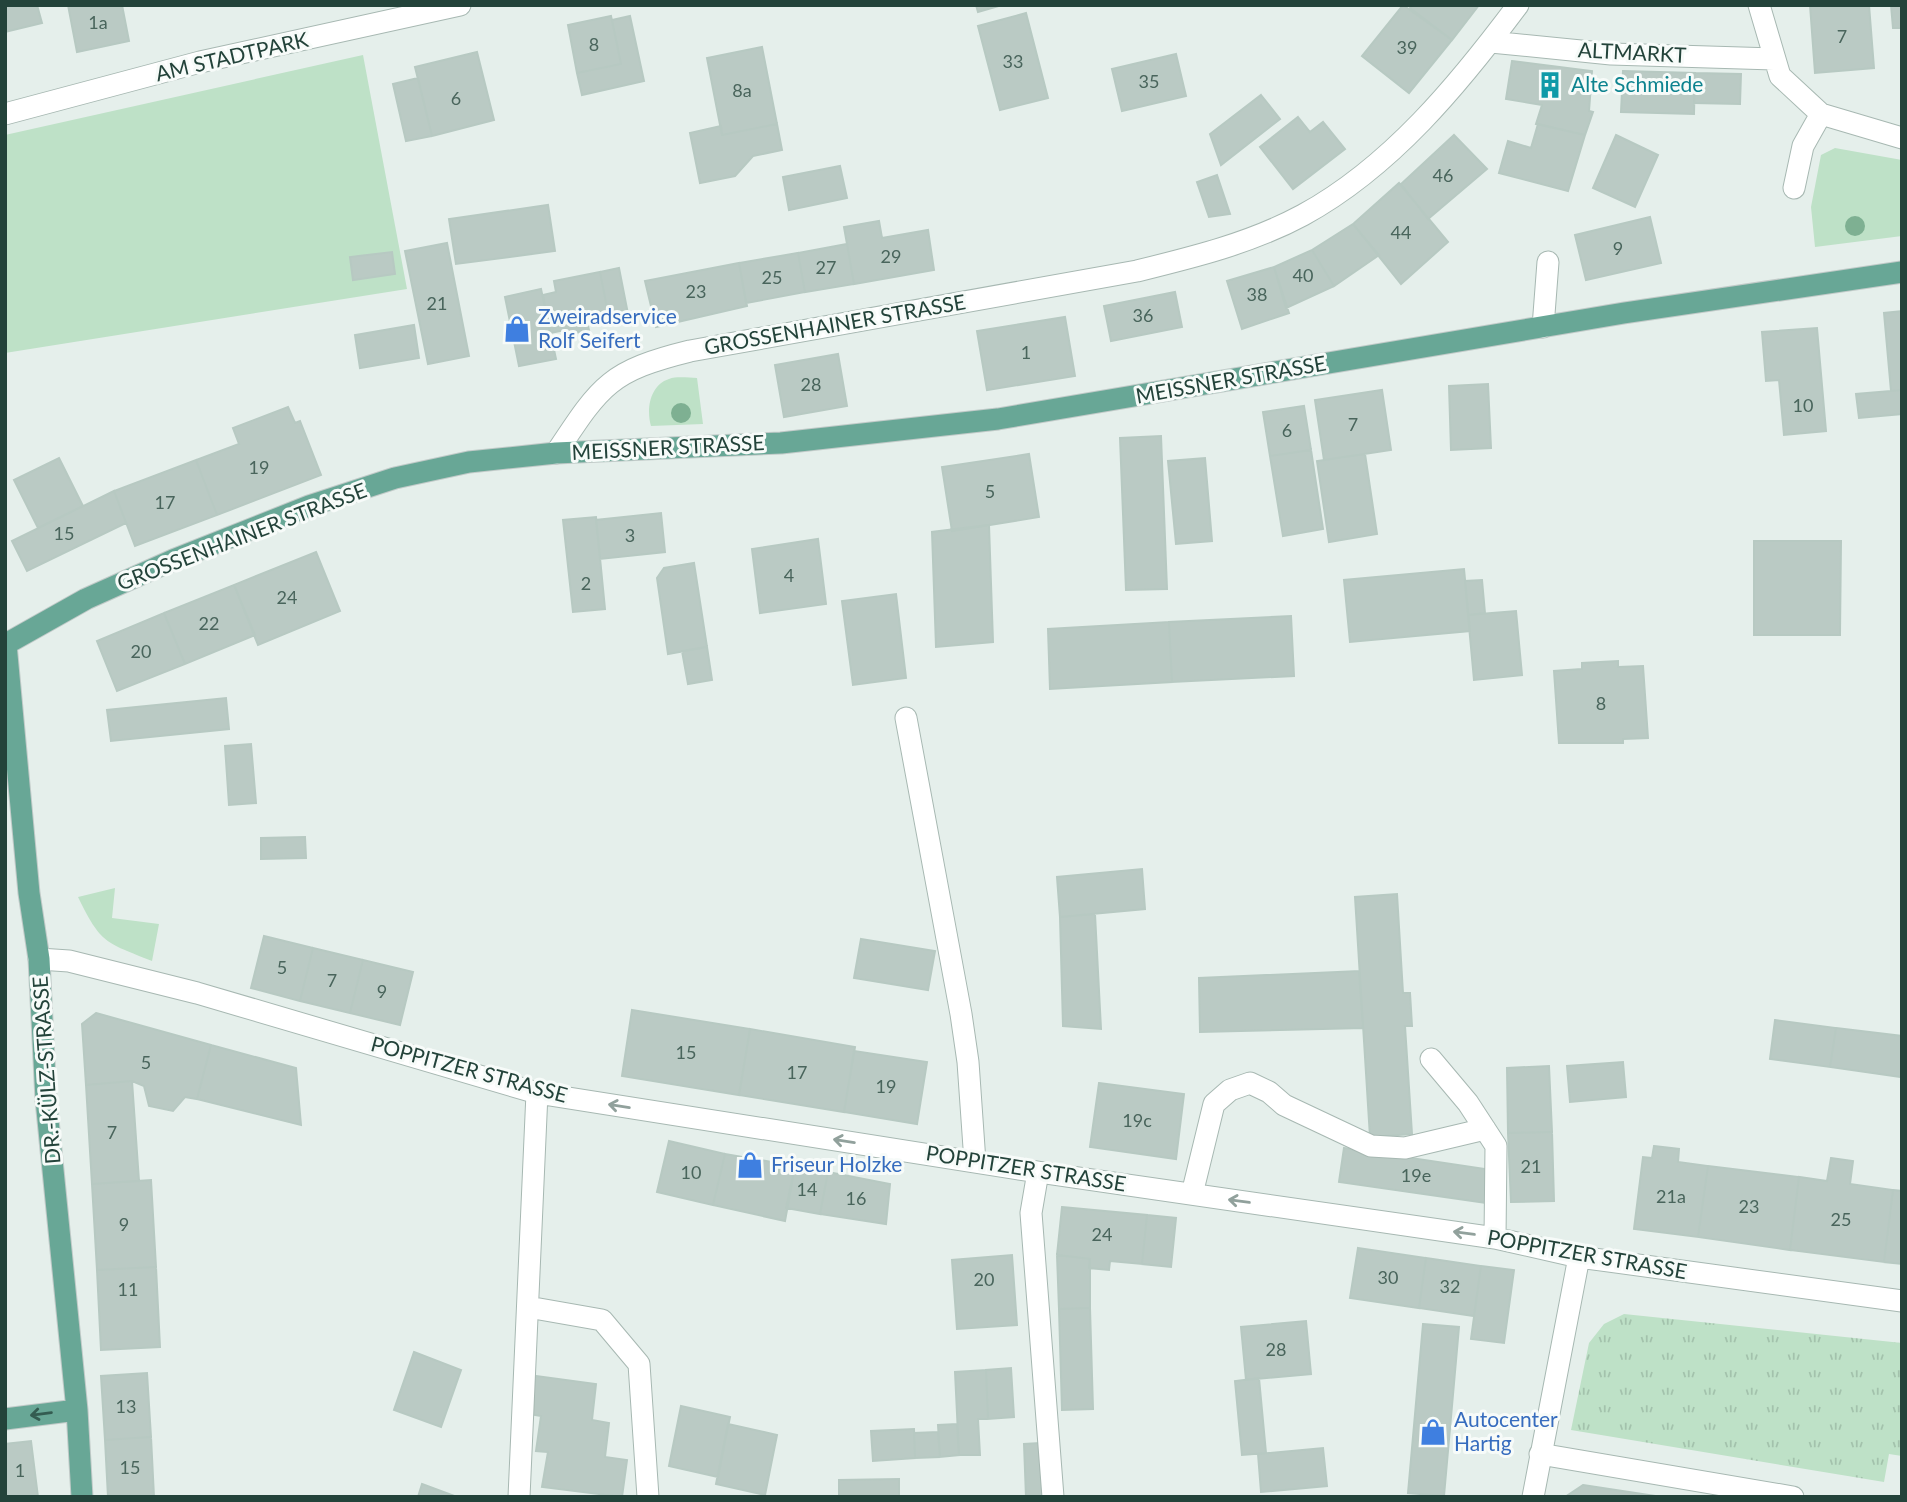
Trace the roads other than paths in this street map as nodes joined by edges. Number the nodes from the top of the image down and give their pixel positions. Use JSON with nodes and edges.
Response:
{"nodes":[{"id":1,"x":460,"y":5,"type":"edge"},
{"id":2,"x":1518,"y":5,"type":"edge"},
{"id":3,"x":1759,"y":5,"type":"edge"},
{"id":4,"x":1490,"y":42,"type":"junction"},
{"id":5,"x":1777,"y":68,"type":"junction"},
{"id":6,"x":5,"y":114,"type":"edge"},
{"id":7,"x":1821,"y":114,"type":"junction"},
{"id":8,"x":1902,"y":138,"type":"edge"},
{"id":9,"x":1794,"y":187,"type":"dead end"},
{"id":10,"x":1548,"y":262,"type":"dead end"},
{"id":11,"x":1902,"y":272,"type":"edge"},
{"id":12,"x":1542,"y":327,"type":"junction"},
{"id":13,"x":556,"y":453,"type":"junction"},
{"id":14,"x":5,"y":644,"type":"edge"},
{"id":15,"x":906,"y":718,"type":"dead end"},
{"id":16,"x":39,"y":959,"type":"junction"},
{"id":17,"x":1432,"y":1059,"type":"dead end"},
{"id":18,"x":537,"y":1093,"type":"junction"},
{"id":19,"x":1485,"y":1129,"type":"junction"},
{"id":20,"x":975,"y":1162,"type":"junction"},
{"id":21,"x":1038,"y":1172,"type":"junction"},
{"id":22,"x":1192,"y":1194,"type":"junction"},
{"id":23,"x":1495,"y":1238,"type":"junction"},
{"id":24,"x":1579,"y":1257,"type":"junction"},
{"id":25,"x":1902,"y":1301,"type":"edge"},
{"id":26,"x":528,"y":1307,"type":"junction"},
{"id":27,"x":77,"y":1410,"type":"junction"},
{"id":28,"x":5,"y":1419,"type":"edge"},
{"id":29,"x":1540,"y":1454,"type":"junction"},
{"id":30,"x":1686,"y":1488,"type":"edge"},
{"id":31,"x":82,"y":1497,"type":"edge"},
{"id":32,"x":519,"y":1497,"type":"edge"},
{"id":33,"x":649,"y":1497,"type":"edge"},
{"id":34,"x":1053,"y":1497,"type":"edge"},
{"id":35,"x":1533,"y":1497,"type":"edge"},
{"id":36,"x":1793,"y":1497,"type":"edge"}],
"edges":[{"from":1,"to":6,"type":"street","name":"AM STADTPARK"},
{"from":2,"to":4,"type":"street","name":"GROSSENHAINER STRASSE"},
{"from":3,"to":5,"type":"street"},
{"from":4,"to":5,"type":"street","name":"ALTMARKT"},
{"from":4,"to":13,"type":"street","name":"GROSSENHAINER STRASSE"},
{"from":5,"to":7,"type":"street"},
{"from":7,"to":8,"type":"street"},
{"from":7,"to":9,"type":"street"},
{"from":10,"to":12,"type":"street"},
{"from":11,"to":12,"type":"main road","name":"MEISSNER STRASSE"},
{"from":12,"to":13,"type":"main road","name":"MEISSNER STRASSE"},
{"from":13,"to":14,"type":"main road","name":"GROSSENHAINER STRASSE"},
{"from":14,"to":16,"type":"main road","name":"DR.-KÜLZ-STRASSE"},
{"from":15,"to":20,"type":"street"},
{"from":16,"to":18,"type":"street","name":"POPPITZER STRASSE"},
{"from":16,"to":27,"type":"main road","name":"DR.-KÜLZ-STRASSE"},
{"from":17,"to":19,"type":"street"},
{"from":20,"to":18,"type":"street","name":"POPPITZER STRASSE","one_way":true},
{"from":18,"to":26,"type":"street"},
{"from":19,"to":22,"type":"street"},
{"from":19,"to":23,"type":"street"},
{"from":20,"to":21,"type":"street","name":"POPPITZER STRASSE"},
{"from":21,"to":22,"type":"street","name":"POPPITZER STRASSE"},
{"from":21,"to":34,"type":"street"},
{"from":23,"to":22,"type":"street","name":"POPPITZER STRASSE","one_way":true},
{"from":23,"to":24,"type":"street","name":"POPPITZER STRASSE"},
{"from":24,"to":25,"type":"street","name":"POPPITZER STRASSE"},
{"from":24,"to":29,"type":"street"},
{"from":26,"to":32,"type":"street"},
{"from":26,"to":33,"type":"street"},
{"from":27,"to":28,"type":"main road","one_way":true},
{"from":27,"to":31,"type":"main road","name":"DR.-KÜLZ-STRASSE"},
{"from":29,"to":30,"type":"street"},
{"from":29,"to":35,"type":"street"},
{"from":30,"to":36,"type":"street"}]}
